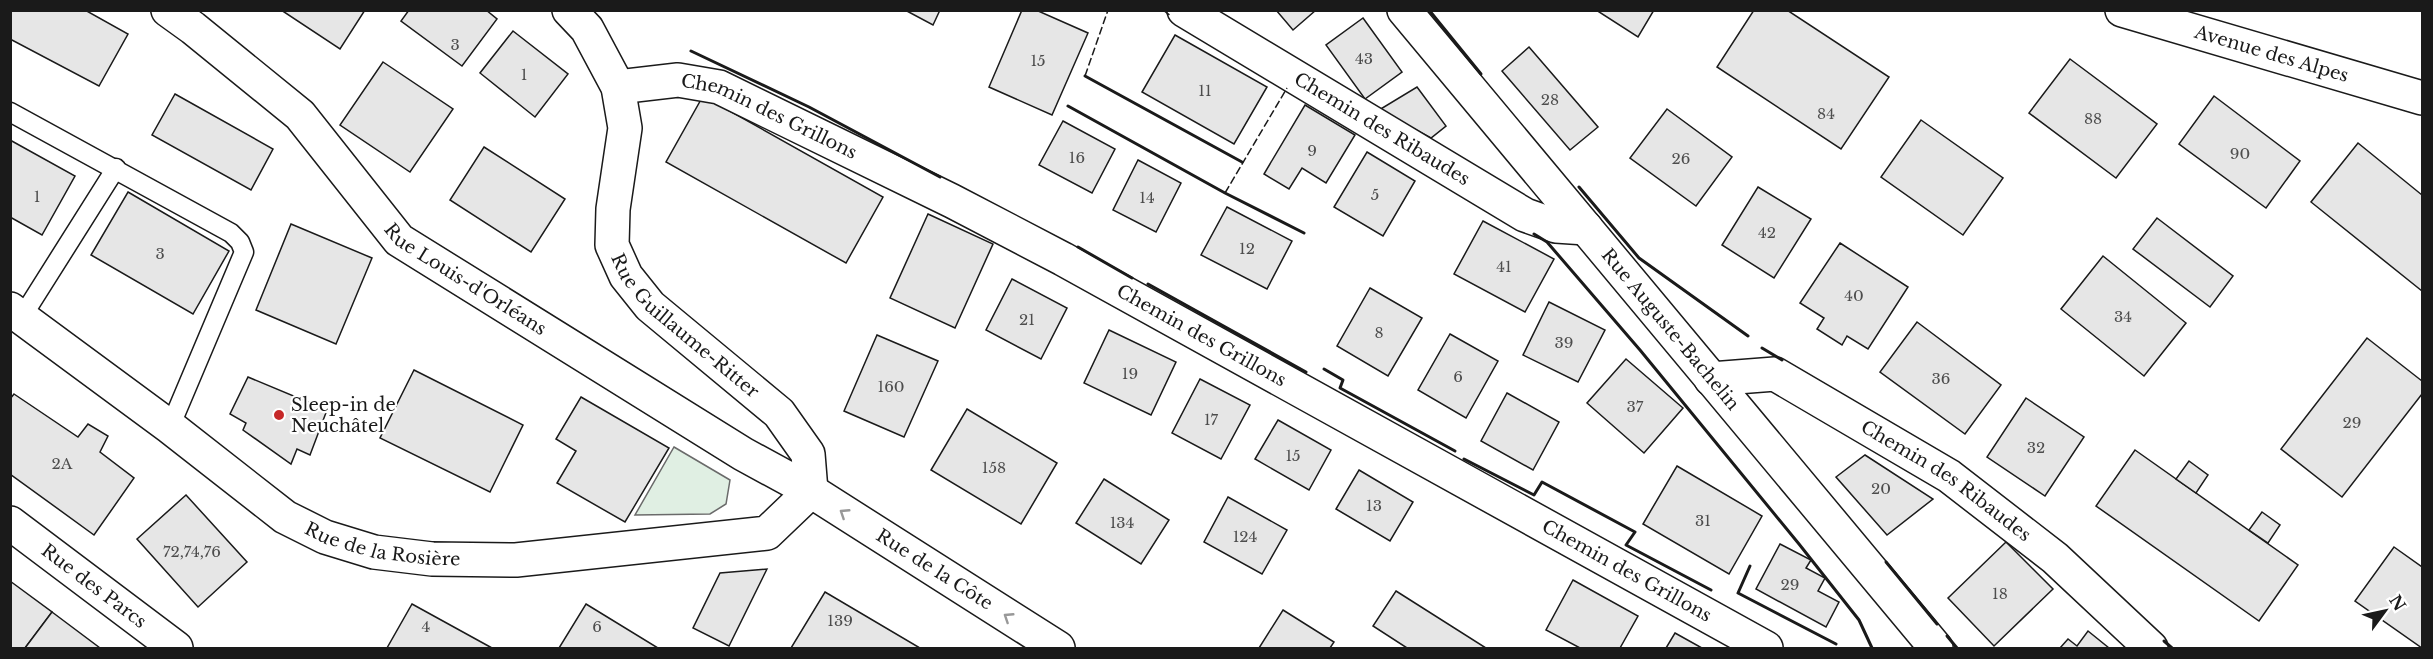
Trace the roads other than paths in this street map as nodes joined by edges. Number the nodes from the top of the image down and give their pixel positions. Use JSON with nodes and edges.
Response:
{"nodes":[{"id":1,"x":168,"y":10,"type":"edge"},
{"id":2,"x":569,"y":10,"type":"edge"},
{"id":3,"x":1184,"y":10,"type":"edge"},
{"id":4,"x":1404,"y":10,"type":"edge"},
{"id":5,"x":2122,"y":10,"type":"edge"},
{"id":6,"x":618,"y":87,"type":"junction"},
{"id":7,"x":2422,"y":98,"type":"edge"},
{"id":8,"x":10,"y":112,"type":"edge"},
{"id":9,"x":116,"y":168,"type":"junction"},
{"id":10,"x":1586,"y":228,"type":"junction"},
{"id":11,"x":16,"y":313,"type":"edge"},
{"id":12,"x":1711,"y":379,"type":"junction"},
{"id":13,"x":170,"y":427,"type":"junction"},
{"id":14,"x":811,"y":491,"type":"junction"},
{"id":15,"x":10,"y":523,"type":"edge"},
{"id":16,"x":176,"y":648,"type":"edge"},
{"id":17,"x":1058,"y":648,"type":"edge"},
{"id":18,"x":1766,"y":648,"type":"edge"},
{"id":19,"x":1936,"y":648,"type":"edge"},
{"id":20,"x":2151,"y":648,"type":"edge"}],
"edges":[{"from":1,"to":14,"type":"street","name":"Rue Louis-d'Orléans"},
{"from":2,"to":6,"type":"street","name":"Rue Guillaume-Ritter"},
{"from":3,"to":10,"type":"street","name":"Chemin des Ribaudes"},
{"from":4,"to":10,"type":"street","name":"Rue Auguste-Bachelin"},
{"from":5,"to":7,"type":"street","name":"Avenue des Alpes"},
{"from":6,"to":14,"type":"street","name":"Rue Guillaume-Ritter"},
{"from":6,"to":18,"type":"street","name":"Chemin des Grillons"},
{"from":8,"to":9,"type":"lane"},
{"from":9,"to":11,"type":"lane"},
{"from":9,"to":13,"type":"lane"},
{"from":10,"to":12,"type":"street","name":"Rue Auguste-Bachelin"},
{"from":11,"to":13,"type":"street","name":"Rue de la Rosière"},
{"from":12,"to":19,"type":"street","name":"Rue Auguste-Bachelin"},
{"from":12,"to":20,"type":"street","name":"Chemin des Ribaudes"},
{"from":13,"to":14,"type":"street","name":"Rue de la Rosière"},
{"from":17,"to":14,"type":"street","name":"Rue de la Côte","one_way":true},
{"from":15,"to":16,"type":"street","name":"Rue des Parcs"}]}
